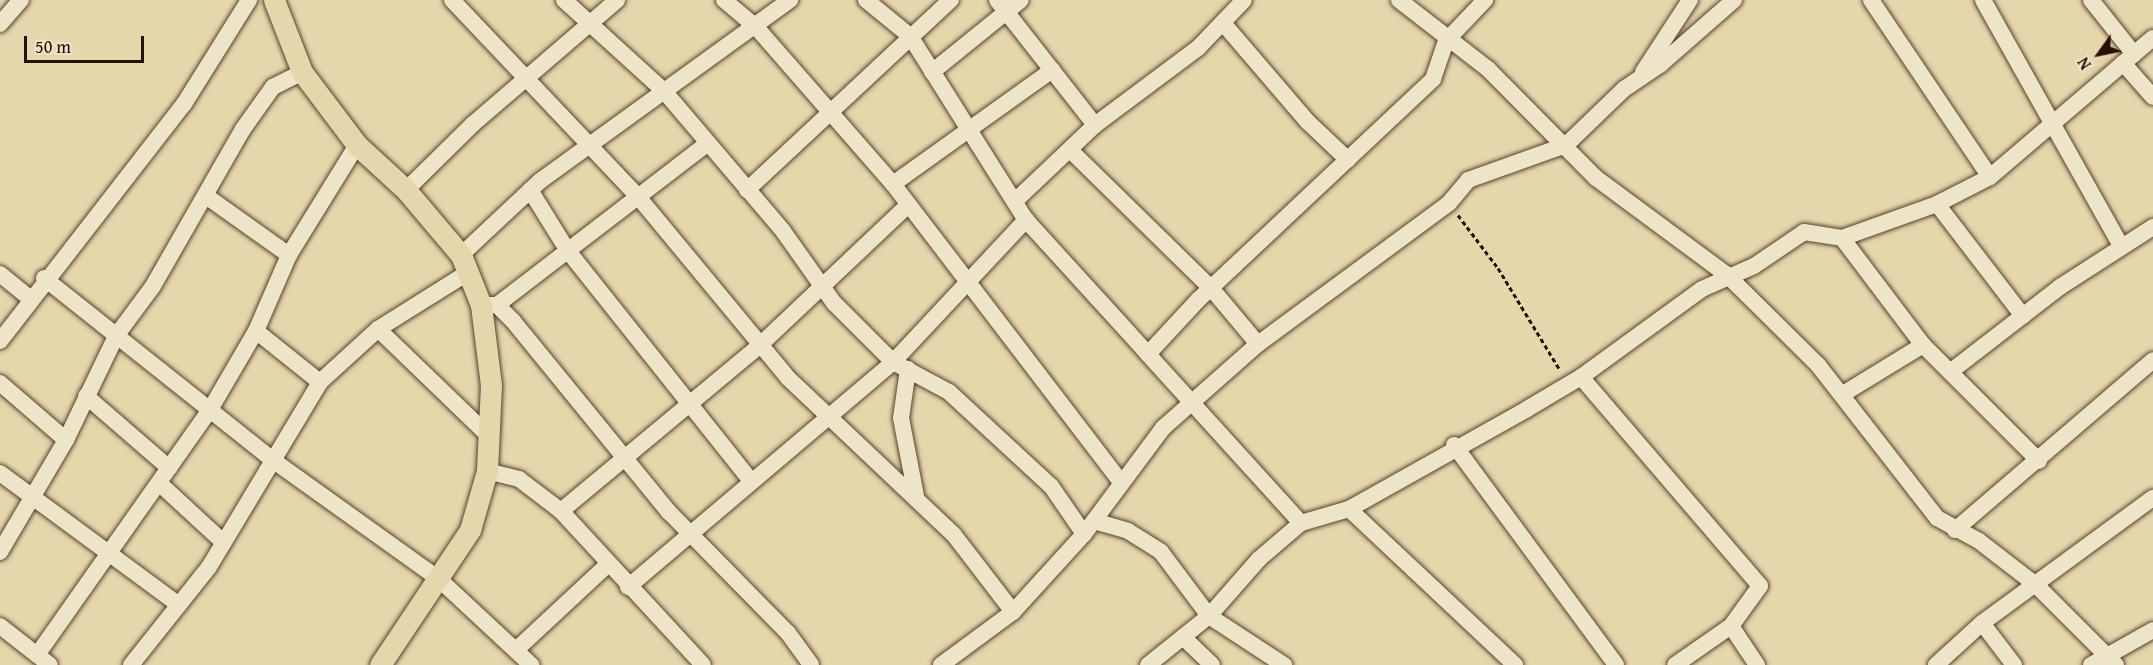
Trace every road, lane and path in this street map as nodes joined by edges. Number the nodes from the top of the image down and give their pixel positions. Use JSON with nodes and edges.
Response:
{"nodes":[{"id":1,"x":21,"y":0,"type":"edge"},
{"id":2,"x":249,"y":0,"type":"edge"},
{"id":3,"x":274,"y":0,"type":"edge"},
{"id":4,"x":452,"y":0,"type":"edge"},
{"id":5,"x":564,"y":0,"type":"edge"},
{"id":6,"x":617,"y":0,"type":"edge"},
{"id":7,"x":724,"y":0,"type":"edge"},
{"id":8,"x":790,"y":0,"type":"edge"},
{"id":9,"x":866,"y":0,"type":"edge"},
{"id":10,"x":951,"y":0,"type":"edge"},
{"id":11,"x":1021,"y":0,"type":"edge"},
{"id":12,"x":1244,"y":0,"type":"edge"},
{"id":13,"x":1399,"y":0,"type":"edge"},
{"id":14,"x":1485,"y":0,"type":"edge"},
{"id":15,"x":1690,"y":0,"type":"edge"},
{"id":16,"x":1734,"y":0,"type":"edge"},
{"id":17,"x":1871,"y":0,"type":"edge"},
{"id":18,"x":1983,"y":0,"type":"edge"},
{"id":19,"x":2091,"y":0,"type":"edge"},
{"id":20,"x":1001,"y":6,"type":"edge"},
{"id":21,"x":1223,"y":23,"type":"junction"},
{"id":22,"x":0,"y":24,"type":"edge"},
{"id":23,"x":756,"y":27,"type":"junction"},
{"id":24,"x":590,"y":28,"type":"junction"},
{"id":25,"x":910,"y":36,"type":"junction"},
{"id":26,"x":2153,"y":38,"type":"edge"},
{"id":27,"x":1446,"y":41,"type":"junction"},
{"id":28,"x":2129,"y":59,"type":"junction"},
{"id":29,"x":1052,"y":70,"type":"junction"},
{"id":30,"x":302,"y":72,"type":"junction"},
{"id":31,"x":932,"y":72,"type":"junction"},
{"id":32,"x":1640,"y":78,"type":"junction"},
{"id":33,"x":524,"y":79,"type":"junction"},
{"id":34,"x":664,"y":91,"type":"junction"},
{"id":35,"x":2153,"y":97,"type":"edge"},
{"id":36,"x":831,"y":112,"type":"junction"},
{"id":37,"x":1095,"y":125,"type":"junction"},
{"id":38,"x":2056,"y":126,"type":"junction"},
{"id":39,"x":967,"y":127,"type":"junction"},
{"id":40,"x":707,"y":144,"type":"junction"},
{"id":41,"x":357,"y":145,"type":"junction"},
{"id":42,"x":1566,"y":145,"type":"junction"},
{"id":43,"x":589,"y":146,"type":"junction"},
{"id":44,"x":1070,"y":150,"type":"junction"},
{"id":45,"x":1348,"y":160,"type":"junction"},
{"id":46,"x":1990,"y":177,"type":"junction"},
{"id":47,"x":892,"y":184,"type":"junction"},
{"id":48,"x":530,"y":189,"type":"junction"},
{"id":49,"x":406,"y":190,"type":"junction"},
{"id":50,"x":747,"y":190,"type":"junction"},
{"id":51,"x":206,"y":196,"type":"junction"},
{"id":52,"x":640,"y":199,"type":"junction"},
{"id":53,"x":1015,"y":201,"type":"junction"},
{"id":54,"x":1449,"y":203,"type":"junction"},
{"id":55,"x":1937,"y":204,"type":"junction"},
{"id":56,"x":907,"y":206,"type":"junction"},
{"id":57,"x":1026,"y":220,"type":"junction"},
{"id":58,"x":2153,"y":228,"type":"edge"},
{"id":59,"x":1842,"y":238,"type":"junction"},
{"id":60,"x":2121,"y":246,"type":"junction"},
{"id":61,"x":568,"y":251,"type":"junction"},
{"id":62,"x":289,"y":255,"type":"junction"},
{"id":63,"x":465,"y":264,"type":"junction"},
{"id":64,"x":0,"y":274,"type":"edge"},
{"id":65,"x":1727,"y":275,"type":"junction"},
{"id":66,"x":44,"y":278,"type":"junction"},
{"id":67,"x":965,"y":283,"type":"junction"},
{"id":68,"x":821,"y":284,"type":"junction"},
{"id":69,"x":1211,"y":288,"type":"junction"},
{"id":70,"x":30,"y":298,"type":"junction"},
{"id":71,"x":489,"y":305,"type":"junction"},
{"id":72,"x":2023,"y":316,"type":"junction"},
{"id":73,"x":378,"y":329,"type":"junction"},
{"id":74,"x":256,"y":331,"type":"junction"},
{"id":75,"x":116,"y":336,"type":"junction"},
{"id":76,"x":0,"y":340,"type":"edge"},
{"id":77,"x":1258,"y":344,"type":"junction"},
{"id":78,"x":1923,"y":345,"type":"junction"},
{"id":79,"x":759,"y":346,"type":"junction"},
{"id":80,"x":1148,"y":354,"type":"junction"},
{"id":81,"x":2153,"y":360,"type":"edge"},
{"id":82,"x":893,"y":362,"type":"junction"},
{"id":83,"x":908,"y":369,"type":"junction"},
{"id":84,"x":1950,"y":372,"type":"junction"},
{"id":85,"x":1575,"y":381,"type":"junction"},
{"id":86,"x":320,"y":382,"type":"junction"},
{"id":87,"x":0,"y":383,"type":"edge"},
{"id":88,"x":1843,"y":394,"type":"junction"},
{"id":89,"x":86,"y":396,"type":"junction"},
{"id":90,"x":1193,"y":401,"type":"junction"},
{"id":91,"x":692,"y":404,"type":"junction"},
{"id":92,"x":211,"y":408,"type":"junction"},
{"id":93,"x":830,"y":415,"type":"junction"},
{"id":94,"x":490,"y":437,"type":"junction"},
{"id":95,"x":66,"y":440,"type":"junction"},
{"id":96,"x":1454,"y":445,"type":"junction"},
{"id":97,"x":628,"y":456,"type":"junction"},
{"id":98,"x":274,"y":461,"type":"junction"},
{"id":99,"x":2039,"y":461,"type":"junction"},
{"id":100,"x":169,"y":468,"type":"junction"},
{"id":101,"x":487,"y":471,"type":"junction"},
{"id":102,"x":0,"y":473,"type":"edge"},
{"id":103,"x":751,"y":481,"type":"junction"},
{"id":104,"x":1120,"y":482,"type":"junction"},
{"id":105,"x":159,"y":483,"type":"junction"},
{"id":106,"x":916,"y":496,"type":"junction"},
{"id":107,"x":32,"y":498,"type":"junction"},
{"id":108,"x":2153,"y":498,"type":"edge"},
{"id":109,"x":1349,"y":509,"type":"junction"},
{"id":110,"x":561,"y":511,"type":"junction"},
{"id":111,"x":1301,"y":523,"type":"junction"},
{"id":112,"x":1089,"y":527,"type":"junction"},
{"id":113,"x":1955,"y":530,"type":"junction"},
{"id":114,"x":692,"y":537,"type":"junction"},
{"id":115,"x":224,"y":543,"type":"junction"},
{"id":116,"x":0,"y":552,"type":"edge"},
{"id":117,"x":108,"y":553,"type":"junction"},
{"id":118,"x":607,"y":565,"type":"junction"},
{"id":119,"x":441,"y":580,"type":"junction"},
{"id":120,"x":2036,"y":585,"type":"junction"},
{"id":121,"x":628,"y":587,"type":"junction"},
{"id":122,"x":178,"y":604,"type":"junction"},
{"id":123,"x":1013,"y":612,"type":"junction"},
{"id":124,"x":1209,"y":616,"type":"junction"},
{"id":125,"x":1982,"y":623,"type":"junction"},
{"id":126,"x":0,"y":626,"type":"edge"},
{"id":127,"x":1731,"y":626,"type":"junction"},
{"id":128,"x":2153,"y":630,"type":"edge"},
{"id":129,"x":1183,"y":637,"type":"junction"},
{"id":130,"x":516,"y":650,"type":"junction"},
{"id":131,"x":2111,"y":659,"type":"edge"},
{"id":132,"x":44,"y":660,"type":"edge"},
{"id":133,"x":1615,"y":664,"type":"edge"},
{"id":134,"x":131,"y":665,"type":"edge"},
{"id":135,"x":380,"y":665,"type":"edge"},
{"id":136,"x":531,"y":665,"type":"edge"},
{"id":137,"x":703,"y":665,"type":"edge"},
{"id":138,"x":810,"y":665,"type":"edge"},
{"id":139,"x":940,"y":665,"type":"edge"},
{"id":140,"x":1148,"y":665,"type":"edge"},
{"id":141,"x":1212,"y":665,"type":"edge"},
{"id":142,"x":1284,"y":665,"type":"edge"},
{"id":143,"x":1515,"y":665,"type":"edge"},
{"id":144,"x":1675,"y":665,"type":"edge"},
{"id":145,"x":1757,"y":665,"type":"edge"},
{"id":146,"x":1936,"y":665,"type":"edge"},
{"id":147,"x":2014,"y":665,"type":"edge"},
{"id":148,"x":2091,"y":665,"type":"edge"}],
"edges":[{"from":1,"to":22,"type":"street"},
{"from":2,"to":66,"type":"street"},
{"from":3,"to":30,"type":"main road"},
{"from":4,"to":33,"type":"street"},
{"from":5,"to":24,"type":"street"},
{"from":6,"to":24,"type":"street"},
{"from":7,"to":23,"type":"street"},
{"from":8,"to":23,"type":"street"},
{"from":9,"to":25,"type":"street"},
{"from":10,"to":25,"type":"street"},
{"from":11,"to":20,"type":"street"},
{"from":12,"to":21,"type":"street"},
{"from":13,"to":27,"type":"street"},
{"from":14,"to":27,"type":"street"},
{"from":15,"to":32,"type":"street"},
{"from":16,"to":32,"type":"street"},
{"from":17,"to":46,"type":"street"},
{"from":18,"to":38,"type":"street"},
{"from":19,"to":28,"type":"street"},
{"from":20,"to":29,"type":"street"},
{"from":20,"to":31,"type":"street"},
{"from":21,"to":37,"type":"street"},
{"from":21,"to":45,"type":"street"},
{"from":23,"to":34,"type":"street"},
{"from":23,"to":36,"type":"street"},
{"from":24,"to":33,"type":"street"},
{"from":24,"to":34,"type":"street"},
{"from":25,"to":31,"type":"street"},
{"from":25,"to":36,"type":"street"},
{"from":26,"to":28,"type":"street"},
{"from":27,"to":42,"type":"street"},
{"from":27,"to":45,"type":"street"},
{"from":28,"to":35,"type":"street"},
{"from":28,"to":38,"type":"street"},
{"from":29,"to":37,"type":"street"},
{"from":29,"to":39,"type":"street"},
{"from":30,"to":41,"type":"main road"},
{"from":30,"to":51,"type":"street"},
{"from":31,"to":39,"type":"street"},
{"from":32,"to":42,"type":"street"},
{"from":33,"to":43,"type":"street"},
{"from":33,"to":49,"type":"street"},
{"from":34,"to":40,"type":"street"},
{"from":34,"to":43,"type":"street"},
{"from":36,"to":47,"type":"street"},
{"from":36,"to":50,"type":"street"},
{"from":37,"to":44,"type":"street"},
{"from":38,"to":46,"type":"street"},
{"from":38,"to":60,"type":"street"},
{"from":39,"to":47,"type":"street"},
{"from":39,"to":53,"type":"street"},
{"from":40,"to":50,"type":"street"},
{"from":40,"to":52,"type":"street"},
{"from":41,"to":49,"type":"main road"},
{"from":41,"to":62,"type":"street"},
{"from":42,"to":54,"type":"street"},
{"from":42,"to":65,"type":"street"},
{"from":43,"to":48,"type":"street"},
{"from":43,"to":52,"type":"street"},
{"from":44,"to":53,"type":"street"},
{"from":44,"to":69,"type":"street"},
{"from":45,"to":69,"type":"street"},
{"from":46,"to":55,"type":"street"},
{"from":47,"to":56,"type":"street"},
{"from":48,"to":61,"type":"street"},
{"from":48,"to":63,"type":"street"},
{"from":49,"to":63,"type":"main road"},
{"from":50,"to":68,"type":"street"},
{"from":51,"to":62,"type":"street"},
{"from":51,"to":75,"type":"street"},
{"from":52,"to":61,"type":"street"},
{"from":52,"to":79,"type":"street"},
{"from":53,"to":57,"type":"street"},
{"from":54,"to":77,"type":"street"},
{"from":54,"to":85,"type":"path"},
{"from":55,"to":59,"type":"street"},
{"from":55,"to":72,"type":"street"},
{"from":56,"to":67,"type":"street"},
{"from":56,"to":68,"type":"street"},
{"from":57,"to":67,"type":"street"},
{"from":57,"to":80,"type":"street"},
{"from":58,"to":60,"type":"street"},
{"from":59,"to":65,"type":"street"},
{"from":59,"to":78,"type":"street"},
{"from":60,"to":72,"type":"street"},
{"from":61,"to":71,"type":"street"},
{"from":61,"to":91,"type":"street"},
{"from":62,"to":74,"type":"street"},
{"from":63,"to":71,"type":"main road"},
{"from":63,"to":73,"type":"street"},
{"from":64,"to":70,"type":"street"},
{"from":65,"to":85,"type":"street"},
{"from":65,"to":88,"type":"street"},
{"from":66,"to":70,"type":"street"},
{"from":66,"to":75,"type":"street"},
{"from":67,"to":82,"type":"street"},
{"from":67,"to":104,"type":"street"},
{"from":68,"to":79,"type":"street"},
{"from":68,"to":82,"type":"street"},
{"from":69,"to":77,"type":"street"},
{"from":69,"to":80,"type":"street"},
{"from":70,"to":76,"type":"street"},
{"from":71,"to":94,"type":"main road"},
{"from":71,"to":97,"type":"street"},
{"from":72,"to":84,"type":"street"},
{"from":73,"to":86,"type":"street"},
{"from":73,"to":94,"type":"street"},
{"from":74,"to":86,"type":"street"},
{"from":74,"to":92,"type":"street"},
{"from":75,"to":89,"type":"street"},
{"from":75,"to":92,"type":"street"},
{"from":77,"to":90,"type":"street"},
{"from":78,"to":84,"type":"street"},
{"from":78,"to":88,"type":"street"},
{"from":79,"to":91,"type":"street"},
{"from":79,"to":93,"type":"street"},
{"from":80,"to":90,"type":"street"},
{"from":81,"to":99,"type":"street"},
{"from":82,"to":83,"type":"street"},
{"from":82,"to":93,"type":"street"},
{"from":83,"to":106,"type":"street"},
{"from":83,"to":112,"type":"street"},
{"from":84,"to":99,"type":"street"},
{"from":85,"to":96,"type":"street"},
{"from":85,"to":127,"type":"street"},
{"from":86,"to":98,"type":"street"},
{"from":87,"to":95,"type":"street"},
{"from":88,"to":113,"type":"street"},
{"from":89,"to":95,"type":"street"},
{"from":89,"to":100,"type":"street"},
{"from":90,"to":104,"type":"street"},
{"from":90,"to":111,"type":"street"},
{"from":91,"to":97,"type":"street"},
{"from":91,"to":103,"type":"street"},
{"from":92,"to":98,"type":"street"},
{"from":92,"to":100,"type":"street"},
{"from":93,"to":103,"type":"street"},
{"from":93,"to":106,"type":"street"},
{"from":94,"to":101,"type":"main road"},
{"from":95,"to":107,"type":"street"},
{"from":96,"to":109,"type":"street"},
{"from":96,"to":133,"type":"street"},
{"from":97,"to":110,"type":"street"},
{"from":97,"to":114,"type":"street"},
{"from":98,"to":115,"type":"street"},
{"from":98,"to":119,"type":"street"},
{"from":99,"to":113,"type":"street"},
{"from":100,"to":105,"type":"street"},
{"from":101,"to":110,"type":"street"},
{"from":101,"to":119,"type":"main road"},
{"from":102,"to":107,"type":"street"},
{"from":103,"to":114,"type":"street"},
{"from":104,"to":112,"type":"street"},
{"from":105,"to":115,"type":"street"},
{"from":105,"to":117,"type":"street"},
{"from":106,"to":123,"type":"street"},
{"from":107,"to":116,"type":"street"},
{"from":107,"to":117,"type":"street"},
{"from":108,"to":120,"type":"street"},
{"from":109,"to":111,"type":"street"},
{"from":109,"to":143,"type":"street"},
{"from":110,"to":118,"type":"street"},
{"from":111,"to":124,"type":"street"},
{"from":112,"to":123,"type":"street"},
{"from":112,"to":124,"type":"street"},
{"from":113,"to":120,"type":"street"},
{"from":114,"to":121,"type":"street"},
{"from":114,"to":138,"type":"street"},
{"from":115,"to":122,"type":"street"},
{"from":117,"to":122,"type":"street"},
{"from":117,"to":132,"type":"street"},
{"from":118,"to":121,"type":"street"},
{"from":118,"to":130,"type":"street"},
{"from":119,"to":130,"type":"street"},
{"from":119,"to":135,"type":"main road"},
{"from":120,"to":125,"type":"street"},
{"from":120,"to":131,"type":"street"},
{"from":121,"to":137,"type":"street"},
{"from":122,"to":134,"type":"street"},
{"from":123,"to":139,"type":"street"},
{"from":124,"to":129,"type":"street"},
{"from":124,"to":142,"type":"street"},
{"from":125,"to":146,"type":"street"},
{"from":125,"to":147,"type":"street"},
{"from":126,"to":132,"type":"street"},
{"from":127,"to":144,"type":"street"},
{"from":127,"to":145,"type":"street"},
{"from":128,"to":131,"type":"street"},
{"from":129,"to":140,"type":"street"},
{"from":129,"to":141,"type":"street"},
{"from":130,"to":136,"type":"street"},
{"from":131,"to":148,"type":"street"}]}
